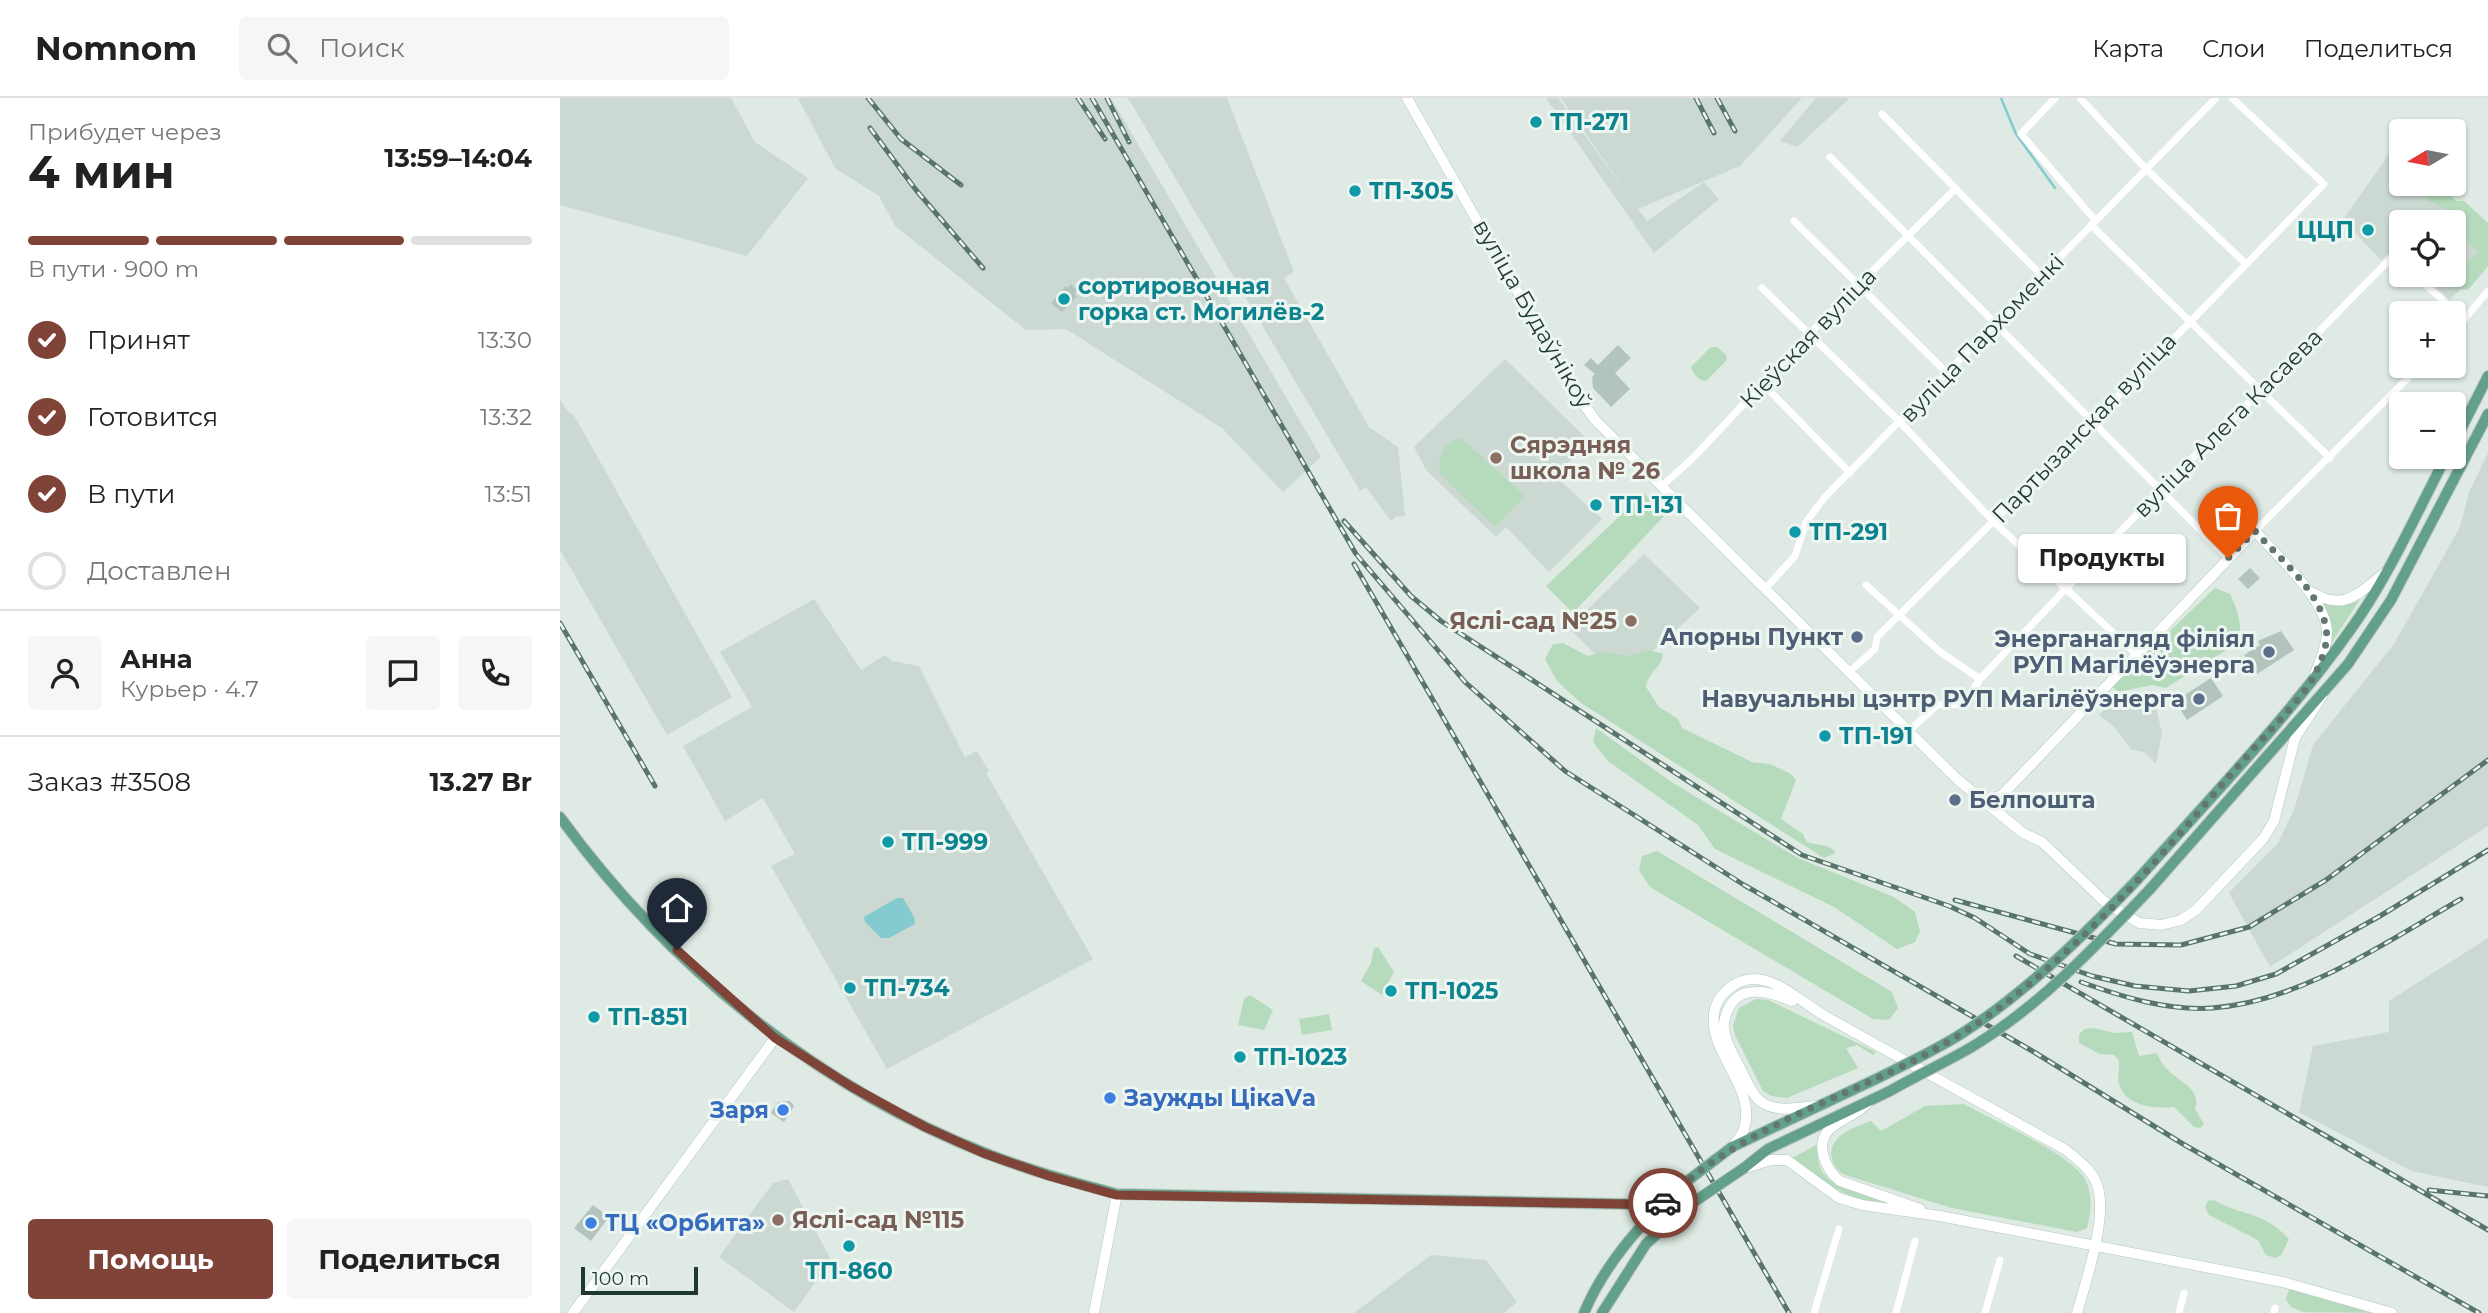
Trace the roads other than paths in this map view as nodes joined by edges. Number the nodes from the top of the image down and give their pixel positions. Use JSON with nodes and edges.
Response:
{"nodes":[{"id":1,"x":1407,"y":98,"type":"edge"},
{"id":2,"x":2054,"y":98,"type":"edge"},
{"id":3,"x":2080,"y":98,"type":"edge"},
{"id":4,"x":2216,"y":98,"type":"edge"},
{"id":5,"x":2232,"y":98,"type":"edge"},
{"id":6,"x":1882,"y":114,"type":"dead end"},
{"id":7,"x":1830,"y":156,"type":"dead end"},
{"id":8,"x":2145,"y":168,"type":"junction"},
{"id":9,"x":1955,"y":189,"type":"junction"},
{"id":10,"x":1794,"y":220,"type":"dead end"},
{"id":11,"x":2093,"y":223,"type":"junction"},
{"id":12,"x":1908,"y":237,"type":"junction"},
{"id":13,"x":2389,"y":262,"type":"edge"},
{"id":14,"x":2245,"y":263,"type":"junction"},
{"id":15,"x":2043,"y":276,"type":"junction"},
{"id":16,"x":1860,"y":285,"type":"junction"},
{"id":17,"x":2427,"y":287,"type":"edge"},
{"id":18,"x":1762,"y":288,"type":"dead end"},
{"id":19,"x":2488,"y":290,"type":"edge"},
{"id":20,"x":2443,"y":301,"type":"edge"},
{"id":21,"x":2466,"y":318,"type":"edge"},
{"id":22,"x":2188,"y":321,"type":"junction"},
{"id":23,"x":1994,"y":325,"type":"junction"},
{"id":24,"x":1810,"y":333,"type":"junction"},
{"id":25,"x":1948,"y":374,"type":"junction"},
{"id":26,"x":2488,"y":376,"type":"edge"},
{"id":27,"x":2408,"y":378,"type":"edge"},
{"id":28,"x":1763,"y":384,"type":"junction"},
{"id":29,"x":2261,"y":391,"type":"junction"},
{"id":30,"x":2488,"y":414,"type":"edge"},
{"id":31,"x":2466,"y":419,"type":"edge"},
{"id":32,"x":1900,"y":422,"type":"junction"},
{"id":33,"x":2092,"y":423,"type":"junction"},
{"id":34,"x":2330,"y":458,"type":"junction"},
{"id":35,"x":2440,"y":469,"type":"edge"},
{"id":36,"x":1850,"y":473,"type":"junction"},
{"id":37,"x":1661,"y":487,"type":"junction"},
{"id":38,"x":2160,"y":490,"type":"junction"},
{"id":39,"x":1993,"y":522,"type":"junction"},
{"id":40,"x":2255,"y":531,"type":"junction"},
{"id":41,"x":2228,"y":558,"type":"junction"},
{"id":42,"x":2385,"y":573,"type":"junction"},
{"id":43,"x":1866,"y":585,"type":"dead end"},
{"id":44,"x":1765,"y":589,"type":"junction"},
{"id":45,"x":2066,"y":590,"type":"junction"},
{"id":46,"x":2307,"y":590,"type":"junction"},
{"id":47,"x":1898,"y":617,"type":"junction"},
{"id":48,"x":2138,"y":656,"type":"junction"},
{"id":49,"x":1848,"y":673,"type":"junction"},
{"id":50,"x":1980,"y":679,"type":"junction"},
{"id":51,"x":2312,"y":680,"type":"junction"},
{"id":52,"x":2326,"y":689,"type":"junction"},
{"id":53,"x":1909,"y":732,"type":"junction"},
{"id":54,"x":1987,"y":803,"type":"junction"},
{"id":55,"x":560,"y":817,"type":"edge"},
{"id":56,"x":1818,"y":1012,"type":"junction"},
{"id":57,"x":775,"y":1038,"type":"junction"},
{"id":58,"x":1870,"y":1101,"type":"junction"},
{"id":59,"x":1818,"y":1106,"type":"junction"},
{"id":60,"x":1732,"y":1147,"type":"junction"},
{"id":61,"x":1744,"y":1168,"type":"junction"},
{"id":62,"x":1116,"y":1195,"type":"junction"},
{"id":63,"x":1625,"y":1204,"type":"junction"},
{"id":64,"x":1659,"y":1207,"type":"junction"},
{"id":65,"x":1940,"y":1216,"type":"junction"},
{"id":66,"x":1675,"y":1218,"type":"junction"},
{"id":67,"x":1839,"y":1229,"type":"dead end"},
{"id":68,"x":1635,"y":1230,"type":"junction"},
{"id":69,"x":1915,"y":1241,"type":"dead end"},
{"id":70,"x":2093,"y":1246,"type":"junction"},
{"id":71,"x":2000,"y":1260,"type":"dead end"},
{"id":72,"x":2184,"y":1293,"type":"dead end"},
{"id":73,"x":2375,"y":1310,"type":"edge"},
{"id":74,"x":573,"y":1313,"type":"edge"},
{"id":75,"x":1094,"y":1313,"type":"edge"},
{"id":76,"x":1584,"y":1313,"type":"edge"},
{"id":77,"x":1602,"y":1313,"type":"edge"},
{"id":78,"x":1814,"y":1313,"type":"edge"},
{"id":79,"x":1896,"y":1313,"type":"edge"},
{"id":80,"x":1985,"y":1313,"type":"edge"},
{"id":81,"x":2077,"y":1313,"type":"edge"},
{"id":82,"x":2179,"y":1313,"type":"edge"},
{"id":83,"x":2392,"y":1313,"type":"edge"}],
"edges":[{"from":1,"to":37,"type":"main road","name":"вуліца Будаўнікоў"},
{"from":2,"to":11,"type":"street"},
{"from":3,"to":8,"type":"street"},
{"from":4,"to":8,"type":"street","name":"вуліца Пархоменкі"},
{"from":5,"to":14,"type":"street","name":"Партызанская вуліца"},
{"from":6,"to":9,"type":"street"},
{"from":7,"to":12,"type":"street"},
{"from":8,"to":11,"type":"street","name":"вуліца Пархоменкі"},
{"from":8,"to":14,"type":"street"},
{"from":9,"to":12,"type":"street","name":"Кіеўская вуліца"},
{"from":9,"to":15,"type":"street"},
{"from":10,"to":16,"type":"street"},
{"from":11,"to":15,"type":"street","name":"вуліца Пархоменкі"},
{"from":11,"to":22,"type":"street"},
{"from":12,"to":16,"type":"street","name":"Кіеўская вуліца"},
{"from":12,"to":23,"type":"street"},
{"from":13,"to":29,"type":"street","name":"вуліца Алега Касаева"},
{"from":14,"to":22,"type":"street","name":"Партызанская вуліца"},
{"from":15,"to":23,"type":"street","name":"вуліца Пархоменкі"},
{"from":16,"to":24,"type":"street","name":"Кіеўская вуліца"},
{"from":16,"to":25,"type":"street"},
{"from":17,"to":20,"type":"street"},
{"from":18,"to":24,"type":"street"},
{"from":19,"to":21,"type":"street"},
{"from":22,"to":29,"type":"street"},
{"from":22,"to":33,"type":"street","name":"Партызанская вуліца"},
{"from":23,"to":25,"type":"street","name":"вуліца Пархоменкі"},
{"from":23,"to":33,"type":"street"},
{"from":24,"to":28,"type":"street","name":"Кіеўская вуліца"},
{"from":24,"to":32,"type":"street"},
{"from":25,"to":32,"type":"street","name":"вуліца Пархоменкі"},
{"from":26,"to":31,"type":"main road"},
{"from":27,"to":34,"type":"street"},
{"from":28,"to":36,"type":"street"},
{"from":28,"to":37,"type":"street","name":"Кіеўская вуліца"},
{"from":29,"to":34,"type":"street"},
{"from":29,"to":38,"type":"street","name":"вуліца Алега Касаева"},
{"from":30,"to":52,"type":"main road"},
{"from":32,"to":36,"type":"street","name":"вуліца Пархоменкі"},
{"from":32,"to":39,"type":"street"},
{"from":33,"to":38,"type":"street"},
{"from":33,"to":39,"type":"street","name":"Партызанская вуліца"},
{"from":34,"to":40,"type":"street"},
{"from":35,"to":42,"type":"main road"},
{"from":36,"to":44,"type":"street","name":"вуліца Пархоменкі"},
{"from":37,"to":44,"type":"main road","name":"вуліца Будаўнікоў"},
{"from":38,"to":41,"type":"street"},
{"from":38,"to":45,"type":"street","name":"вуліца Алега Касаева"},
{"from":39,"to":45,"type":"street"},
{"from":39,"to":47,"type":"street","name":"Партызанская вуліца"},
{"from":40,"to":41,"type":"main road"},
{"from":40,"to":46,"type":"main road"},
{"from":41,"to":48,"type":"main road"},
{"from":42,"to":46,"type":"main road"},
{"from":42,"to":51,"type":"main road"},
{"from":43,"to":47,"type":"street"},
{"from":44,"to":49,"type":"main road","name":"вуліца Будаўнікоў"},
{"from":45,"to":48,"type":"street"},
{"from":45,"to":50,"type":"street","name":"вуліца Алега Касаева"},
{"from":46,"to":51,"type":"main road"},
{"from":47,"to":49,"type":"street","name":"Партызанская вуліца"},
{"from":47,"to":50,"type":"street"},
{"from":48,"to":54,"type":"main road"},
{"from":49,"to":53,"type":"main road","name":"вуліца Будаўнікоў"},
{"from":50,"to":53,"type":"street","name":"вуліца Алега Касаева"},
{"from":51,"to":59,"type":"main road","bridge":true},
{"from":52,"to":54,"type":"main road","name":"вуліца Будаўнікоў"},
{"from":52,"to":58,"type":"main road","bridge":true},
{"from":53,"to":54,"type":"main road","name":"вуліца Будаўнікоў"},
{"from":55,"to":57,"type":"main road"},
{"from":56,"to":59,"type":"main road"},
{"from":56,"to":60,"type":"main road"},
{"from":56,"to":70,"type":"main road"},
{"from":57,"to":62,"type":"main road"},
{"from":57,"to":74,"type":"main road"},
{"from":58,"to":61,"type":"main road"},
{"from":58,"to":65,"type":"main road"},
{"from":59,"to":60,"type":"main road"},
{"from":60,"to":64,"type":"main road","bridge":true},
{"from":61,"to":65,"type":"main road"},
{"from":61,"to":66,"type":"main road","bridge":true},
{"from":62,"to":63,"type":"main road"},
{"from":62,"to":75,"type":"main road"},
{"from":63,"to":64,"type":"main road"},
{"from":63,"to":68,"type":"main road"},
{"from":64,"to":66,"type":"main road"},
{"from":64,"to":68,"type":"main road"},
{"from":65,"to":70,"type":"main road"},
{"from":66,"to":77,"type":"main road"},
{"from":67,"to":78,"type":"street"},
{"from":68,"to":76,"type":"main road"},
{"from":69,"to":79,"type":"street"},
{"from":70,"to":73,"type":"main road"},
{"from":70,"to":81,"type":"main road"},
{"from":71,"to":80,"type":"street"},
{"from":72,"to":82,"type":"street"},
{"from":73,"to":83,"type":"main road"}]}
